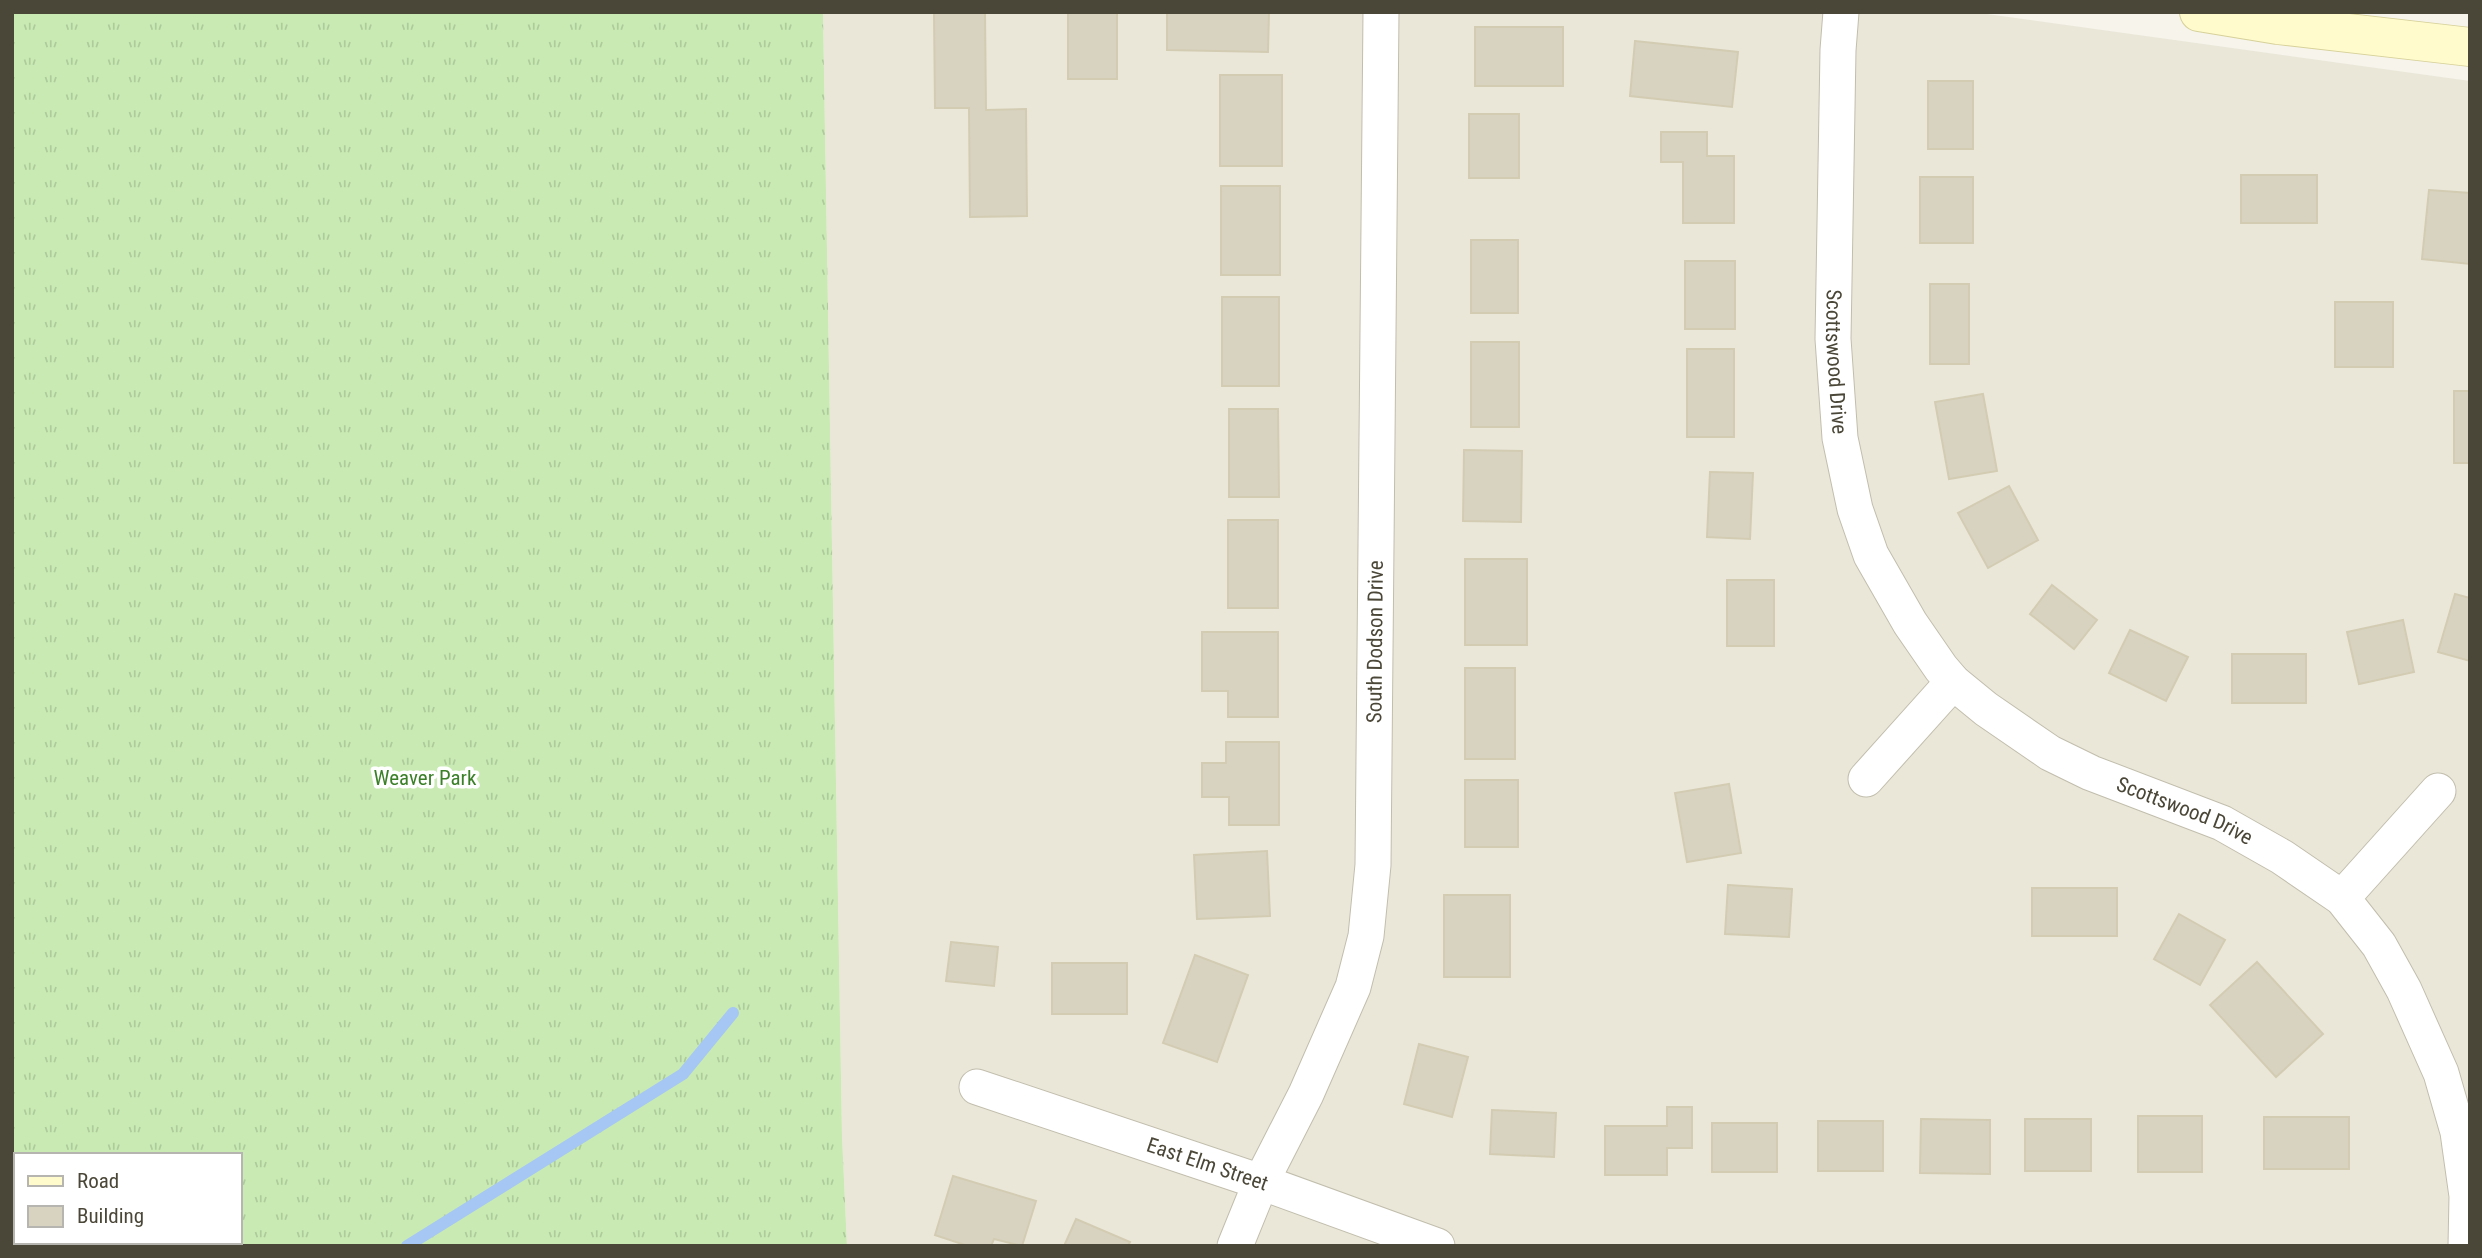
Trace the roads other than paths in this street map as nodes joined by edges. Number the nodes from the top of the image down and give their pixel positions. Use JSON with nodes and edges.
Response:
{"nodes":[{"id":1,"x":1381,"y":12,"type":"edge"},
{"id":2,"x":1841,"y":12,"type":"edge"},
{"id":3,"x":2199,"y":12,"type":"edge"},
{"id":4,"x":2470,"y":47,"type":"edge"},
{"id":5,"x":1953,"y":682,"type":"junction"},
{"id":6,"x":1866,"y":779,"type":"dead end"},
{"id":7,"x":2438,"y":791,"type":"dead end"},
{"id":8,"x":2342,"y":898,"type":"junction"},
{"id":9,"x":977,"y":1087,"type":"dead end"},
{"id":10,"x":1261,"y":1182,"type":"junction"},
{"id":11,"x":1235,"y":1246,"type":"edge"},
{"id":12,"x":1437,"y":1246,"type":"edge"},
{"id":13,"x":2466,"y":1246,"type":"edge"}],
"edges":[{"from":1,"to":10,"type":"street","name":"South Dodson Drive"},
{"from":2,"to":5,"type":"street","name":"Scottswood Drive"},
{"from":3,"to":4,"type":"main road"},
{"from":5,"to":6,"type":"street"},
{"from":5,"to":8,"type":"street","name":"Scottswood Drive"},
{"from":7,"to":8,"type":"street"},
{"from":8,"to":13,"type":"street","name":"Scottswood Drive"},
{"from":9,"to":10,"type":"street","name":"East Elm Street"},
{"from":10,"to":11,"type":"street","name":"South Dodson Drive"},
{"from":10,"to":12,"type":"street","name":"East Elm Street"}]}
